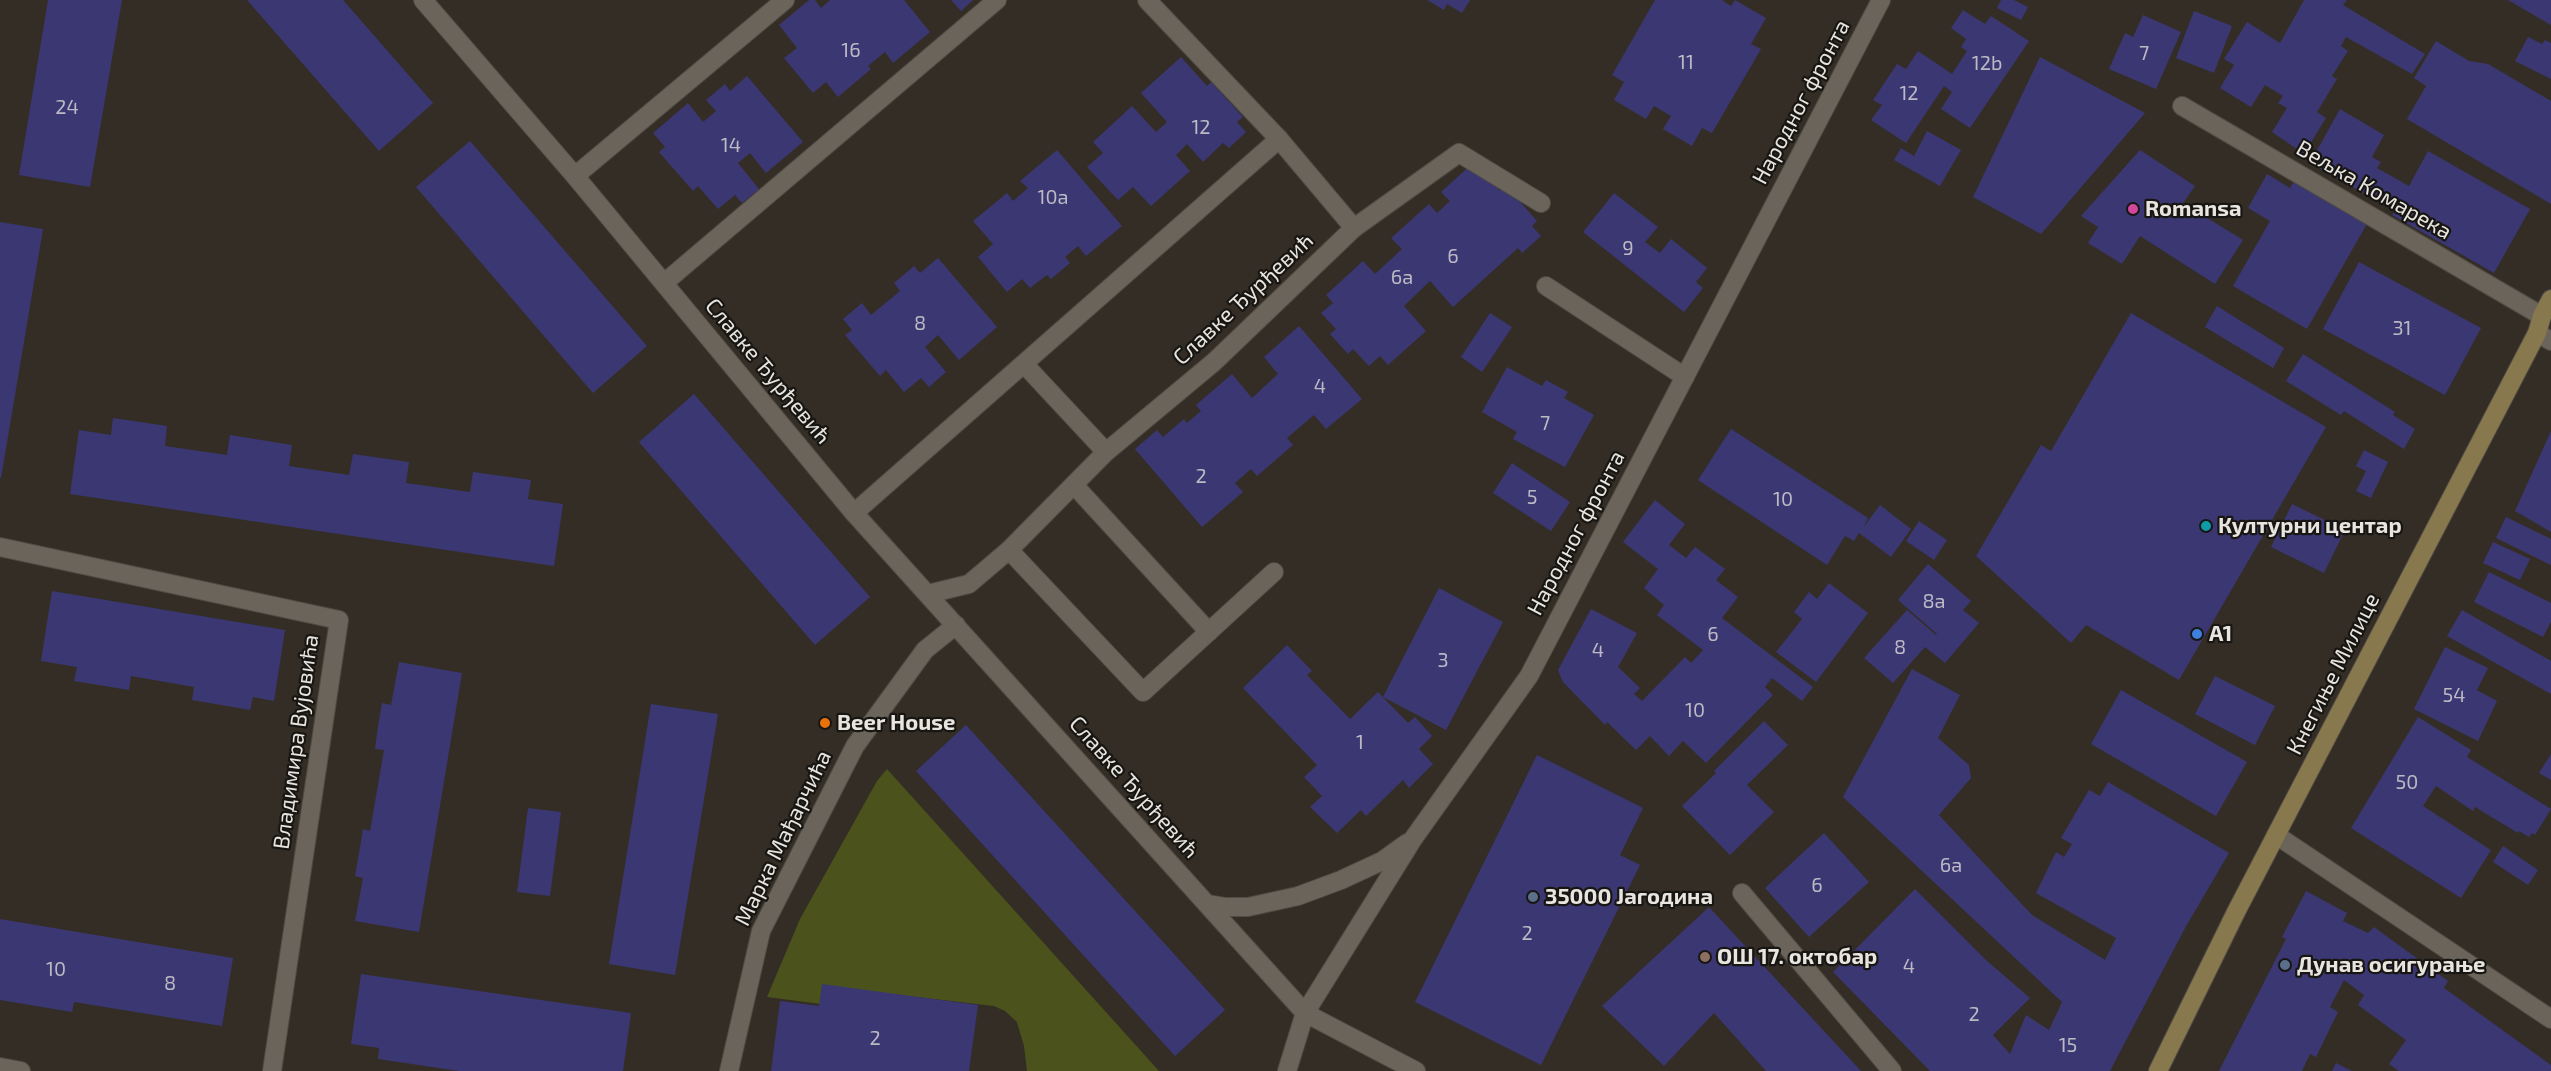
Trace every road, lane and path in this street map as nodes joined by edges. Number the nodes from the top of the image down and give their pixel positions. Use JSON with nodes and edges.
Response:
{"nodes":[{"id":1,"x":423,"y":0,"type":"edge"},
{"id":2,"x":785,"y":0,"type":"edge"},
{"id":3,"x":997,"y":0,"type":"edge"},
{"id":4,"x":1147,"y":0,"type":"edge"},
{"id":5,"x":1881,"y":0,"type":"edge"},
{"id":6,"x":2182,"y":106,"type":"dead end"},
{"id":7,"x":1279,"y":139,"type":"junction"},
{"id":8,"x":575,"y":176,"type":"junction"},
{"id":9,"x":1541,"y":203,"type":"dead end"},
{"id":10,"x":1353,"y":228,"type":"junction"},
{"id":11,"x":664,"y":284,"type":"junction"},
{"id":12,"x":1546,"y":286,"type":"dead end"},
{"id":13,"x":2551,"y":299,"type":"edge"},
{"id":14,"x":2543,"y":330,"type":"edge"},
{"id":15,"x":1024,"y":364,"type":"junction"},
{"id":16,"x":1684,"y":377,"type":"junction"},
{"id":17,"x":1106,"y":452,"type":"junction"},
{"id":18,"x":1074,"y":485,"type":"junction"},
{"id":19,"x":854,"y":513,"type":"junction"},
{"id":20,"x":0,"y":547,"type":"edge"},
{"id":21,"x":1009,"y":550,"type":"junction"},
{"id":22,"x":1274,"y":572,"type":"dead end"},
{"id":23,"x":928,"y":594,"type":"junction"},
{"id":24,"x":956,"y":625,"type":"junction"},
{"id":25,"x":1209,"y":632,"type":"junction"},
{"id":26,"x":2276,"y":835,"type":"junction"},
{"id":27,"x":1413,"y":839,"type":"junction"},
{"id":28,"x":1742,"y":893,"type":"dead end"},
{"id":29,"x":1207,"y":904,"type":"junction"},
{"id":30,"x":1305,"y":1012,"type":"junction"},
{"id":31,"x":2551,"y":1019,"type":"edge"},
{"id":32,"x":0,"y":1067,"type":"edge"},
{"id":33,"x":21,"y":1071,"type":"edge"},
{"id":34,"x":272,"y":1071,"type":"edge"},
{"id":35,"x":729,"y":1071,"type":"edge"},
{"id":36,"x":1287,"y":1071,"type":"edge"},
{"id":37,"x":1416,"y":1071,"type":"edge"},
{"id":38,"x":1892,"y":1071,"type":"edge"},
{"id":39,"x":2158,"y":1071,"type":"edge"}],
"edges":[{"from":1,"to":8,"type":"street","name":"Славке Ђурђевић"},
{"from":2,"to":8,"type":"street"},
{"from":3,"to":11,"type":"street"},
{"from":4,"to":7,"type":"street"},
{"from":5,"to":16,"type":"street","name":"Народног фронта"},
{"from":6,"to":14,"type":"street","name":"Вељка Комарека"},
{"from":7,"to":10,"type":"street"},
{"from":7,"to":15,"type":"street"},
{"from":8,"to":11,"type":"street","name":"Славке Ђурђевић"},
{"from":9,"to":10,"type":"street","name":"Славке Ђурђевић"},
{"from":10,"to":17,"type":"street","name":"Славке Ђурђевић"},
{"from":11,"to":19,"type":"street","name":"Славке Ђурђевић"},
{"from":12,"to":16,"type":"street"},
{"from":13,"to":14,"type":"street","name":"Кнегиње Милице"},
{"from":14,"to":26,"type":"street","name":"Кнегиње Милице"},
{"from":15,"to":17,"type":"street"},
{"from":15,"to":19,"type":"street"},
{"from":16,"to":27,"type":"street","name":"Народног фронта"},
{"from":17,"to":18,"type":"street","name":"Славке Ђурђевић"},
{"from":18,"to":21,"type":"street","name":"Славке Ђурђевић"},
{"from":18,"to":25,"type":"street"},
{"from":19,"to":23,"type":"street","name":"Славке Ђурђевић"},
{"from":20,"to":34,"type":"street","name":"Владимира Вујовића"},
{"from":21,"to":23,"type":"street","name":"Славке Ђурђевић"},
{"from":21,"to":25,"type":"street"},
{"from":22,"to":25,"type":"street"},
{"from":23,"to":24,"type":"street","name":"Славке Ђурђевић"},
{"from":24,"to":29,"type":"street","name":"Славке Ђурђевић"},
{"from":24,"to":35,"type":"street","name":"Марка Мађарчића"},
{"from":26,"to":31,"type":"street"},
{"from":26,"to":39,"type":"street","name":"Кнегиње Милице"},
{"from":27,"to":29,"type":"street"},
{"from":27,"to":30,"type":"street","name":"Народног фронта"},
{"from":28,"to":38,"type":"street"},
{"from":29,"to":30,"type":"street","name":"Славке Ђурђевић"},
{"from":30,"to":36,"type":"street","name":"Народног фронта"},
{"from":30,"to":37,"type":"street","name":"Славке Ђурђевић"},
{"from":32,"to":33,"type":"street"}]}
